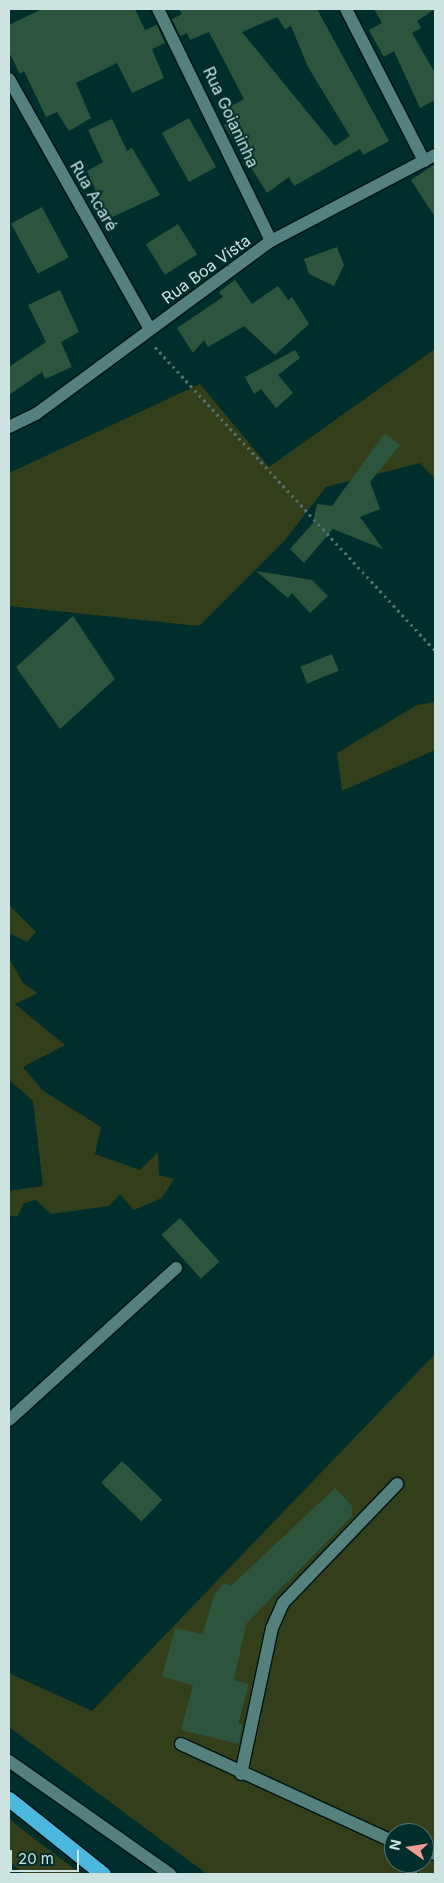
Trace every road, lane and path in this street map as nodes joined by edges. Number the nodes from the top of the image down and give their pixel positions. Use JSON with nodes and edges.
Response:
{"nodes":[{"id":1,"x":158,"y":9,"type":"edge"},
{"id":2,"x":346,"y":9,"type":"edge"},
{"id":3,"x":9,"y":79,"type":"edge"},
{"id":4,"x":430,"y":158,"type":"edge"},
{"id":5,"x":271,"y":241,"type":"junction"},
{"id":6,"x":147,"y":331,"type":"junction"},
{"id":7,"x":9,"y":427,"type":"edge"},
{"id":8,"x":435,"y":650,"type":"edge"},
{"id":9,"x":176,"y":1268,"type":"dead end"},
{"id":10,"x":9,"y":1420,"type":"edge"},
{"id":11,"x":397,"y":1484,"type":"dead end"},
{"id":12,"x":182,"y":1744,"type":"dead end"},
{"id":13,"x":9,"y":1761,"type":"edge"},
{"id":14,"x":241,"y":1774,"type":"junction"},
{"id":15,"x":9,"y":1799,"type":"edge"},
{"id":16,"x":384,"y":1838,"type":"edge"},
{"id":17,"x":103,"y":1874,"type":"edge"},
{"id":18,"x":170,"y":1874,"type":"edge"}],
"edges":[{"from":1,"to":5,"type":"street","name":"Rua Goianinha"},
{"from":2,"to":4,"type":"street"},
{"from":3,"to":6,"type":"street","name":"Rua Acaré"},
{"from":4,"to":5,"type":"street","name":"Rua Boa Vista"},
{"from":5,"to":6,"type":"street","name":"Rua Boa Vista"},
{"from":6,"to":7,"type":"street","name":"Rua Boa Vista"},
{"from":6,"to":8,"type":"path"},
{"from":9,"to":10,"type":"street"},
{"from":11,"to":14,"type":"street"},
{"from":12,"to":14,"type":"street"},
{"from":13,"to":18,"type":"street"},
{"from":14,"to":16,"type":"street"},
{"from":15,"to":17,"type":"highway"}]}
